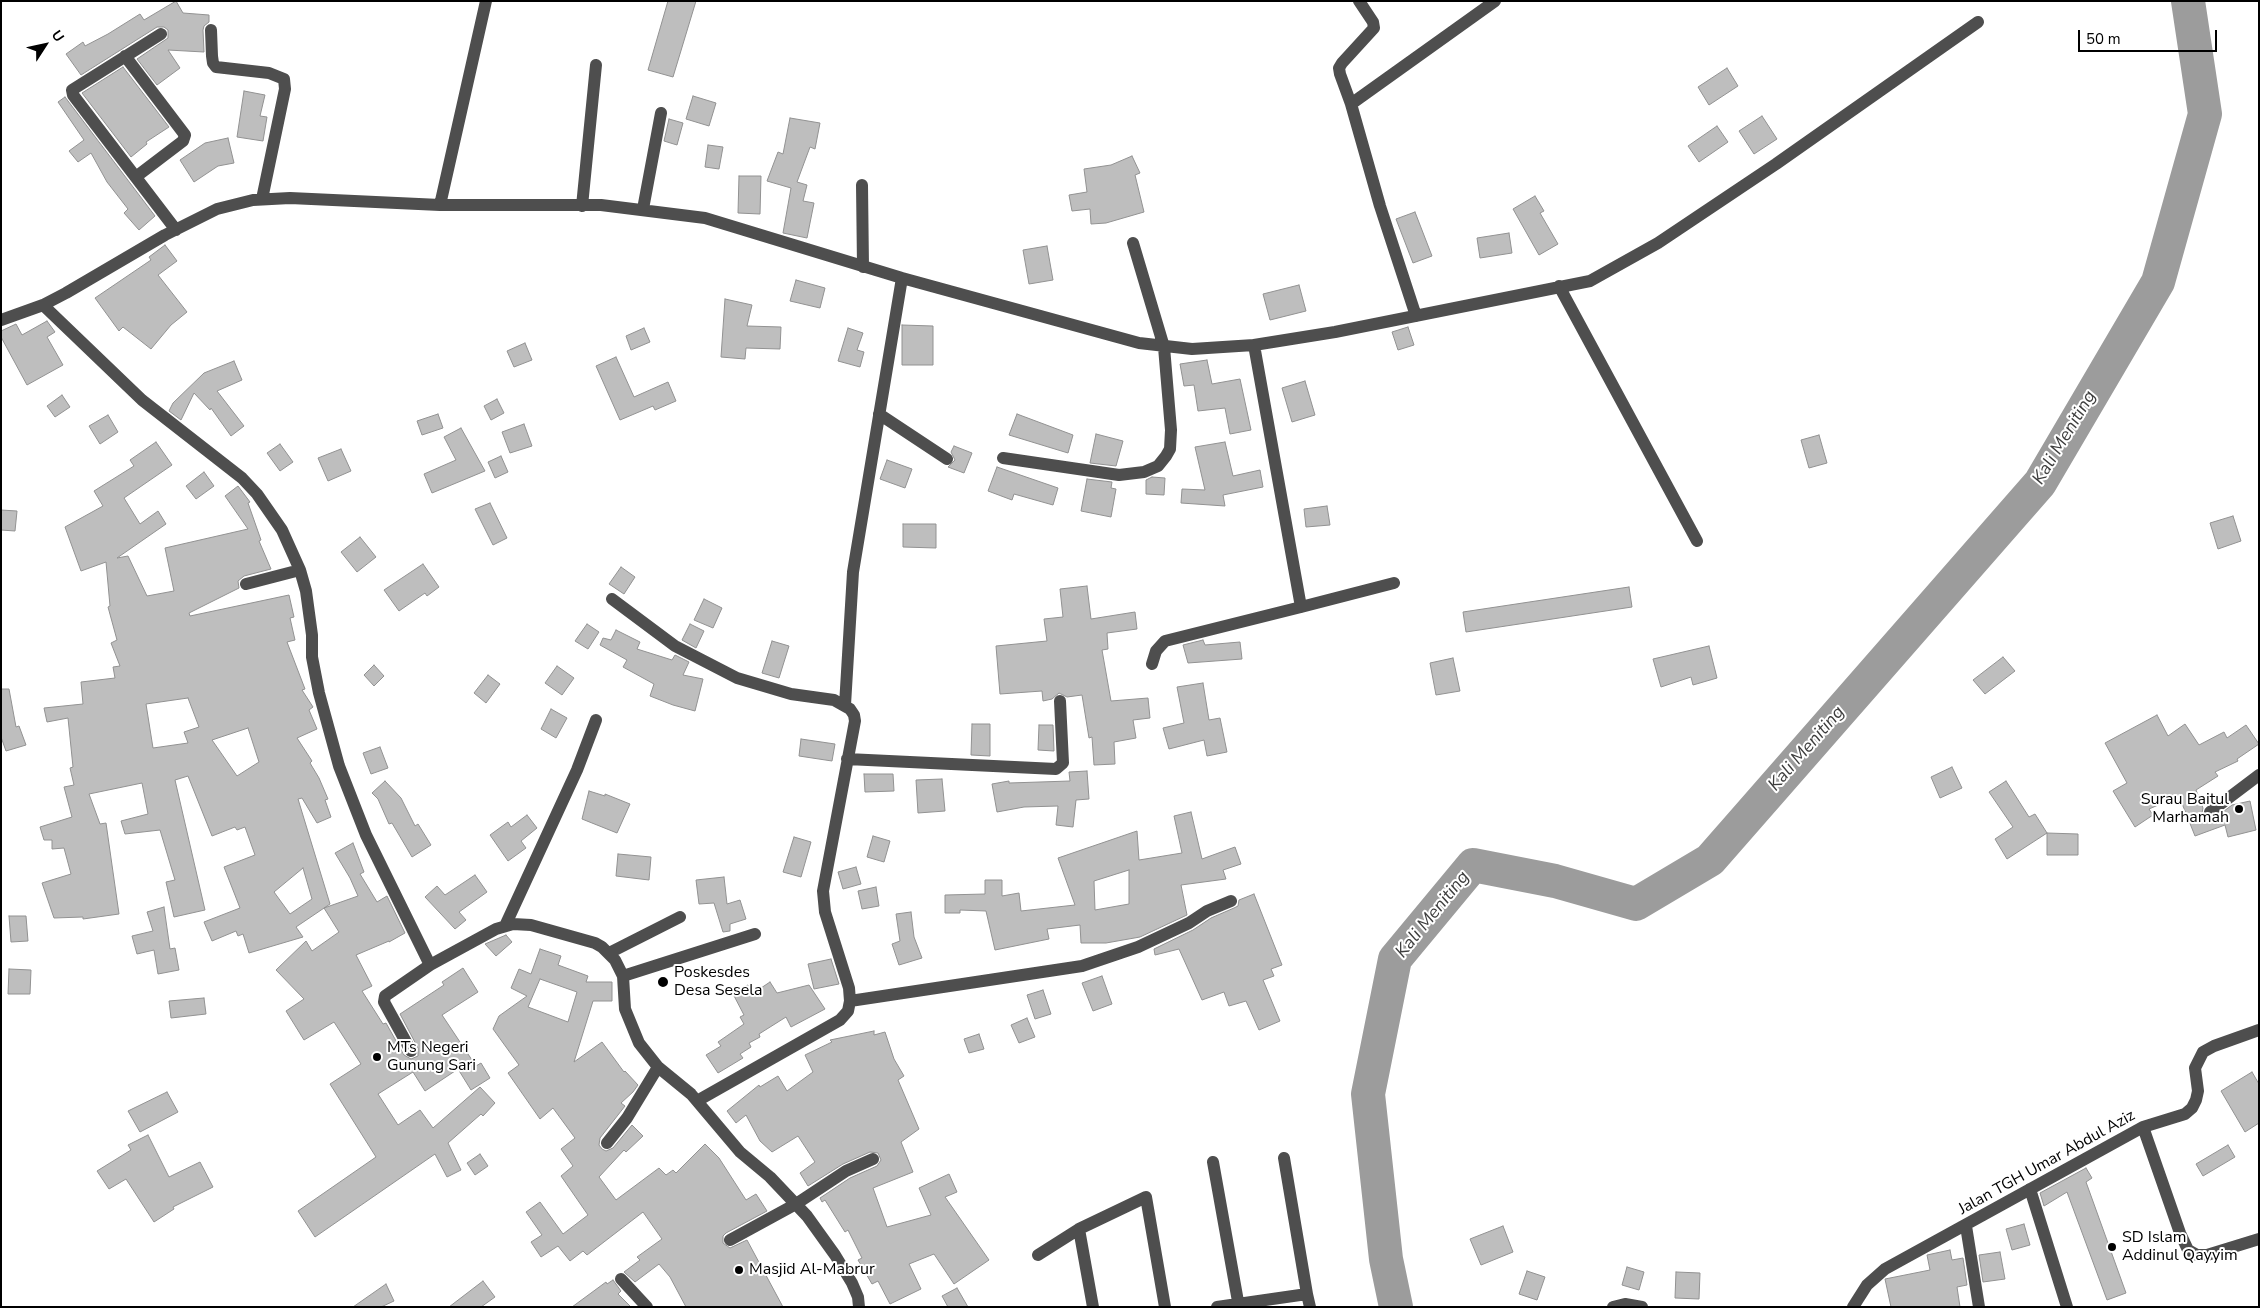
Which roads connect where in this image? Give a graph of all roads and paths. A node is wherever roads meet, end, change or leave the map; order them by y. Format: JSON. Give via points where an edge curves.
{"nodes":[{"id":1,"x":486,"y":1,"type":"edge"},
{"id":2,"x":1359,"y":1,"type":"edge"},
{"id":3,"x":1495,"y":1,"type":"edge"},
{"id":4,"x":1978,"y":22,"type":"dead end"},
{"id":5,"x":211,"y":30,"type":"dead end"},
{"id":6,"x":161,"y":34,"type":"dead end"},
{"id":7,"x":125,"y":56,"type":"junction"},
{"id":8,"x":596,"y":65,"type":"dead end"},
{"id":9,"x":1351,"y":104,"type":"junction"},
{"id":10,"x":661,"y":113,"type":"dead end"},
{"id":11,"x":137,"y":176,"type":"junction"},
{"id":12,"x":862,"y":185,"type":"dead end"},
{"id":13,"x":262,"y":199,"type":"junction"},
{"id":14,"x":440,"y":205,"type":"junction"},
{"id":15,"x":582,"y":206,"type":"junction"},
{"id":16,"x":643,"y":210,"type":"junction"},
{"id":17,"x":176,"y":230,"type":"junction"},
{"id":18,"x":1133,"y":243,"type":"dead end"},
{"id":19,"x":863,"y":267,"type":"junction"},
{"id":20,"x":902,"y":278,"type":"junction"},
{"id":21,"x":1559,"y":286,"type":"junction"},
{"id":22,"x":43,"y":304,"type":"junction"},
{"id":23,"x":1416,"y":316,"type":"junction"},
{"id":24,"x":1,"y":320,"type":"edge"},
{"id":25,"x":1254,"y":345,"type":"junction"},
{"id":26,"x":1164,"y":347,"type":"junction"},
{"id":27,"x":879,"y":414,"type":"junction"},
{"id":28,"x":1003,"y":458,"type":"dead end"},
{"id":29,"x":947,"y":459,"type":"dead end"},
{"id":30,"x":1697,"y":542,"type":"dead end"},
{"id":31,"x":300,"y":570,"type":"junction"},
{"id":32,"x":1394,"y":583,"type":"dead end"},
{"id":33,"x":246,"y":584,"type":"dead end"},
{"id":34,"x":612,"y":599,"type":"dead end"},
{"id":35,"x":1300,"y":607,"type":"junction"},
{"id":36,"x":1152,"y":664,"type":"dead end"},
{"id":37,"x":1060,"y":701,"type":"dead end"},
{"id":38,"x":845,"y":705,"type":"junction"},
{"id":39,"x":596,"y":720,"type":"dead end"},
{"id":40,"x":847,"y":759,"type":"junction"},
{"id":41,"x":2259,"y":775,"type":"edge"},
{"id":42,"x":2210,"y":812,"type":"dead end"},
{"id":43,"x":1231,"y":901,"type":"dead end"},
{"id":44,"x":680,"y":917,"type":"dead end"},
{"id":45,"x":504,"y":926,"type":"junction"},
{"id":46,"x":755,"y":934,"type":"dead end"},
{"id":47,"x":609,"y":953,"type":"junction"},
{"id":48,"x":430,"y":965,"type":"junction"},
{"id":49,"x":623,"y":976,"type":"junction"},
{"id":50,"x":850,"y":1001,"type":"junction"},
{"id":51,"x":2259,"y":1030,"type":"edge"},
{"id":52,"x":411,"y":1051,"type":"dead end"},
{"id":53,"x":658,"y":1067,"type":"junction"},
{"id":54,"x":697,"y":1101,"type":"junction"},
{"id":55,"x":2143,"y":1127,"type":"junction"},
{"id":56,"x":608,"y":1143,"type":"dead end"},
{"id":57,"x":1284,"y":1158,"type":"dead end"},
{"id":58,"x":873,"y":1159,"type":"dead end"},
{"id":59,"x":1213,"y":1162,"type":"dead end"},
{"id":60,"x":2030,"y":1189,"type":"junction"},
{"id":61,"x":796,"y":1204,"type":"junction"},
{"id":62,"x":1966,"y":1226,"type":"junction"},
{"id":63,"x":1078,"y":1229,"type":"junction"},
{"id":64,"x":2259,"y":1239,"type":"edge"},
{"id":65,"x":730,"y":1240,"type":"dead end"},
{"id":66,"x":1038,"y":1255,"type":"dead end"},
{"id":67,"x":622,"y":1279,"type":"dead end"},
{"id":68,"x":1307,"y":1294,"type":"junction"},
{"id":69,"x":1239,"y":1305,"type":"edge"},
{"id":70,"x":647,"y":1307,"type":"edge"},
{"id":71,"x":859,"y":1307,"type":"edge"},
{"id":72,"x":1093,"y":1307,"type":"edge"},
{"id":73,"x":1164,"y":1307,"type":"edge"},
{"id":74,"x":1217,"y":1307,"type":"edge"},
{"id":75,"x":1310,"y":1307,"type":"edge"},
{"id":76,"x":1613,"y":1307,"type":"edge"},
{"id":77,"x":1642,"y":1307,"type":"edge"},
{"id":78,"x":1853,"y":1307,"type":"edge"},
{"id":79,"x":1979,"y":1307,"type":"edge"},
{"id":80,"x":2067,"y":1307,"type":"edge"}],
"edges":[{"from":1,"to":14,"type":"street"},
{"from":2,"to":9,"type":"street","via":[[1374,28],[1339,68]]},
{"from":3,"to":9,"type":"street"},
{"from":4,"to":21,"type":"street","via":[[1658,243],[1590,281]]},
{"from":5,"to":13,"type":"street","via":[[213,64],[216,67],[269,73],[284,80],[285,89]]},
{"from":6,"to":7,"type":"street"},
{"from":7,"to":11,"type":"street","via":[[185,136],[183,142]]},
{"from":7,"to":11,"type":"street","via":[[72,90]]},
{"from":8,"to":15,"type":"street"},
{"from":9,"to":23,"type":"street"},
{"from":10,"to":16,"type":"street"},
{"from":11,"to":17,"type":"street"},
{"from":12,"to":19,"type":"street"},
{"from":13,"to":14,"type":"street"},
{"from":13,"to":17,"type":"street","via":[[217,209]]},
{"from":14,"to":15,"type":"street"},
{"from":15,"to":16,"type":"street"},
{"from":16,"to":19,"type":"street","via":[[705,218]]},
{"from":17,"to":22,"type":"street"},
{"from":18,"to":26,"type":"street"},
{"from":19,"to":20,"type":"street"},
{"from":20,"to":26,"type":"street"},
{"from":20,"to":27,"type":"street"},
{"from":21,"to":23,"type":"street"},
{"from":21,"to":30,"type":"street"},
{"from":22,"to":24,"type":"street"},
{"from":22,"to":31,"type":"street","via":[[142,400],[242,478],[282,530]]},
{"from":23,"to":25,"type":"street"},
{"from":25,"to":26,"type":"street","via":[[1211,349]]},
{"from":25,"to":35,"type":"street"},
{"from":26,"to":28,"type":"street","via":[[1170,448],[1158,466],[1144,472],[1119,475]]},
{"from":27,"to":29,"type":"street"},
{"from":27,"to":38,"type":"street","via":[[853,572]]},
{"from":31,"to":33,"type":"street"},
{"from":31,"to":48,"type":"street","via":[[310,613],[312,657],[336,758],[366,836]]},
{"from":32,"to":35,"type":"street"},
{"from":34,"to":38,"type":"street","via":[[675,646],[736,678]]},
{"from":35,"to":36,"type":"street","via":[[1165,641],[1156,651]]},
{"from":37,"to":40,"type":"street","via":[[1063,763],[1056,769]]},
{"from":38,"to":40,"type":"street","via":[[855,721]]},
{"from":39,"to":45,"type":"street","via":[[577,770]]},
{"from":40,"to":50,"type":"street","via":[[823,891],[825,912],[849,988]]},
{"from":41,"to":42,"type":"street"},
{"from":43,"to":50,"type":"street","via":[[1138,947],[1082,966]]},
{"from":44,"to":47,"type":"street"},
{"from":45,"to":47,"type":"street","via":[[531,925],[595,943]]},
{"from":45,"to":48,"type":"street"},
{"from":46,"to":49,"type":"street"},
{"from":47,"to":49,"type":"street"},
{"from":48,"to":52,"type":"street","via":[[385,996],[384,1002]]},
{"from":49,"to":53,"type":"street","via":[[626,1009],[632,1029]]},
{"from":50,"to":54,"type":"street","via":[[848,1011],[840,1020]]},
{"from":51,"to":55,"type":"street","name":"Jalan TGH Umar Abdul Aziz","via":[[2203,1052],[2195,1068],[2198,1090],[2192,1108],[2181,1116]]},
{"from":53,"to":54,"type":"street"},
{"from":53,"to":56,"type":"street"},
{"from":54,"to":61,"type":"street","via":[[740,1152]]},
{"from":55,"to":60,"type":"street","name":"Jalan TGH Umar Abdul Aziz"},
{"from":55,"to":64,"type":"street","via":[[2188,1250],[2197,1255],[2208,1255]]},
{"from":57,"to":68,"type":"street"},
{"from":58,"to":61,"type":"street","via":[[846,1171]]},
{"from":59,"to":69,"type":"street"},
{"from":60,"to":62,"type":"street","name":"Jalan TGH Umar Abdul Aziz"},
{"from":60,"to":80,"type":"street"},
{"from":61,"to":65,"type":"street"},
{"from":61,"to":71,"type":"street","via":[[835,1254],[856,1290]]},
{"from":62,"to":78,"type":"street","name":"Jalan TGH Umar Abdul Aziz","via":[[1875,1276],[1859,1294]]},
{"from":62,"to":79,"type":"street"},
{"from":63,"to":66,"type":"street"},
{"from":63,"to":72,"type":"street"},
{"from":63,"to":73,"type":"street","via":[[1146,1197]]},
{"from":67,"to":70,"type":"street"},
{"from":68,"to":69,"type":"street"},
{"from":68,"to":75,"type":"street"},
{"from":69,"to":74,"type":"street"},
{"from":76,"to":77,"type":"street","via":[[1625,1304]]}]}
